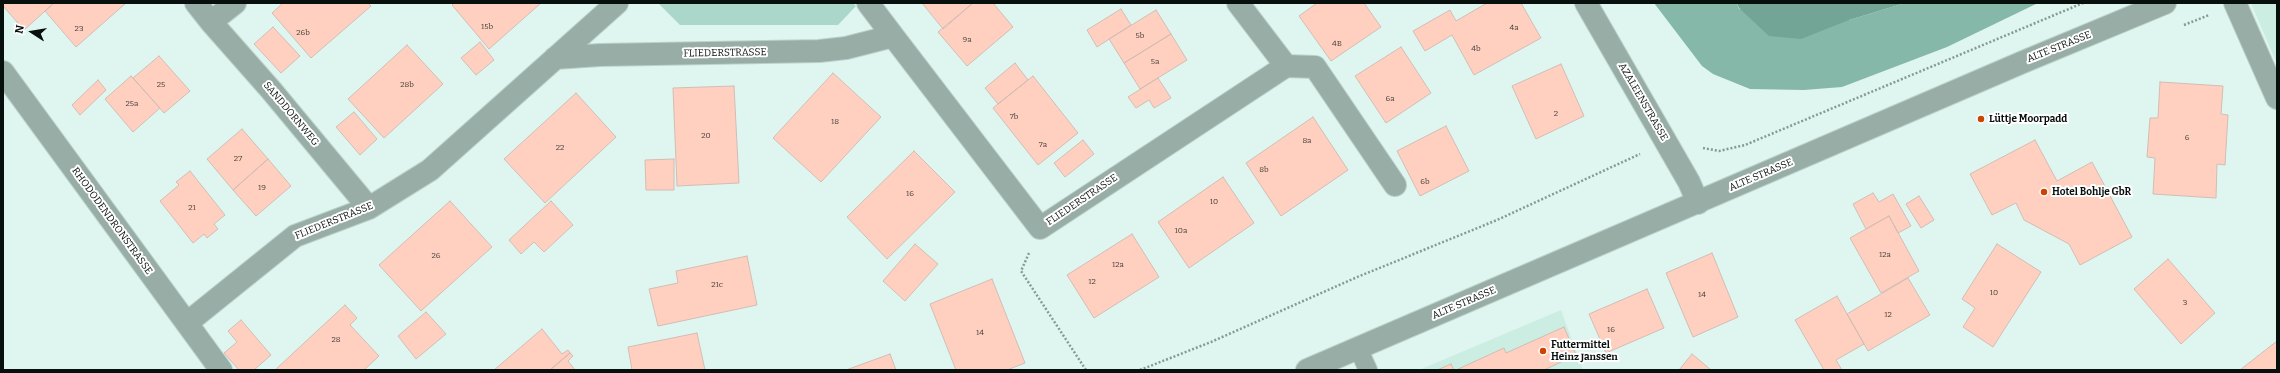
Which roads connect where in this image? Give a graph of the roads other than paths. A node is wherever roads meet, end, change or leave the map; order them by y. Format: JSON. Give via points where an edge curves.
{"nodes":[{"id":1,"x":196,"y":3,"type":"edge"},
{"id":2,"x":235,"y":3,"type":"edge"},
{"id":3,"x":618,"y":3,"type":"edge"},
{"id":4,"x":868,"y":3,"type":"edge"},
{"id":5,"x":1238,"y":3,"type":"edge"},
{"id":6,"x":1586,"y":3,"type":"edge"},
{"id":7,"x":2165,"y":3,"type":"edge"},
{"id":8,"x":2235,"y":3,"type":"edge"},
{"id":9,"x":211,"y":22,"type":"junction"},
{"id":10,"x":893,"y":36,"type":"junction"},
{"id":11,"x":555,"y":58,"type":"junction"},
{"id":12,"x":1286,"y":66,"type":"junction"},
{"id":13,"x":3,"y":72,"type":"edge"},
{"id":14,"x":2277,"y":98,"type":"edge"},
{"id":15,"x":1395,"y":185,"type":"dead end"},
{"id":16,"x":1698,"y":203,"type":"junction"},
{"id":17,"x":369,"y":208,"type":"junction"},
{"id":18,"x":187,"y":323,"type":"junction"},
{"id":19,"x":1358,"y":348,"type":"junction"},
{"id":20,"x":221,"y":370,"type":"edge"},
{"id":21,"x":1307,"y":370,"type":"edge"},
{"id":22,"x":1368,"y":370,"type":"edge"}],
"edges":[{"from":1,"to":9,"type":"street","name":"SANDDORNWEG"},
{"from":2,"to":9,"type":"street"},
{"from":3,"to":11,"type":"street","name":"FLIEDERSTRASSE"},
{"from":4,"to":10,"type":"street","name":"FLIEDERSTRASSE"},
{"from":5,"to":12,"type":"street"},
{"from":6,"to":16,"type":"street","name":"AZALEENSTRASSE","via":[[1689,182]]},
{"from":7,"to":16,"type":"street","name":"ALTE STRASSE"},
{"from":8,"to":14,"type":"street"},
{"from":9,"to":17,"type":"street","name":"SANDDORNWEG"},
{"from":10,"to":11,"type":"street","name":"FLIEDERSTRASSE","via":[[846,48],[819,51]]},
{"from":10,"to":12,"type":"street","name":"FLIEDERSTRASSE","via":[[1040,228]]},
{"from":11,"to":17,"type":"street","name":"FLIEDERSTRASSE","via":[[430,170]]},
{"from":12,"to":15,"type":"street","via":[[1315,68]]},
{"from":13,"to":18,"type":"street","name":"RHODODENDRONSTRASSE"},
{"from":16,"to":19,"type":"street","name":"ALTE STRASSE"},
{"from":17,"to":18,"type":"street","name":"FLIEDERSTRASSE","via":[[295,236]]},
{"from":18,"to":20,"type":"street","name":"RHODODENDRONSTRASSE"},
{"from":19,"to":21,"type":"street","name":"ALTE STRASSE"},
{"from":19,"to":22,"type":"lane"}]}
